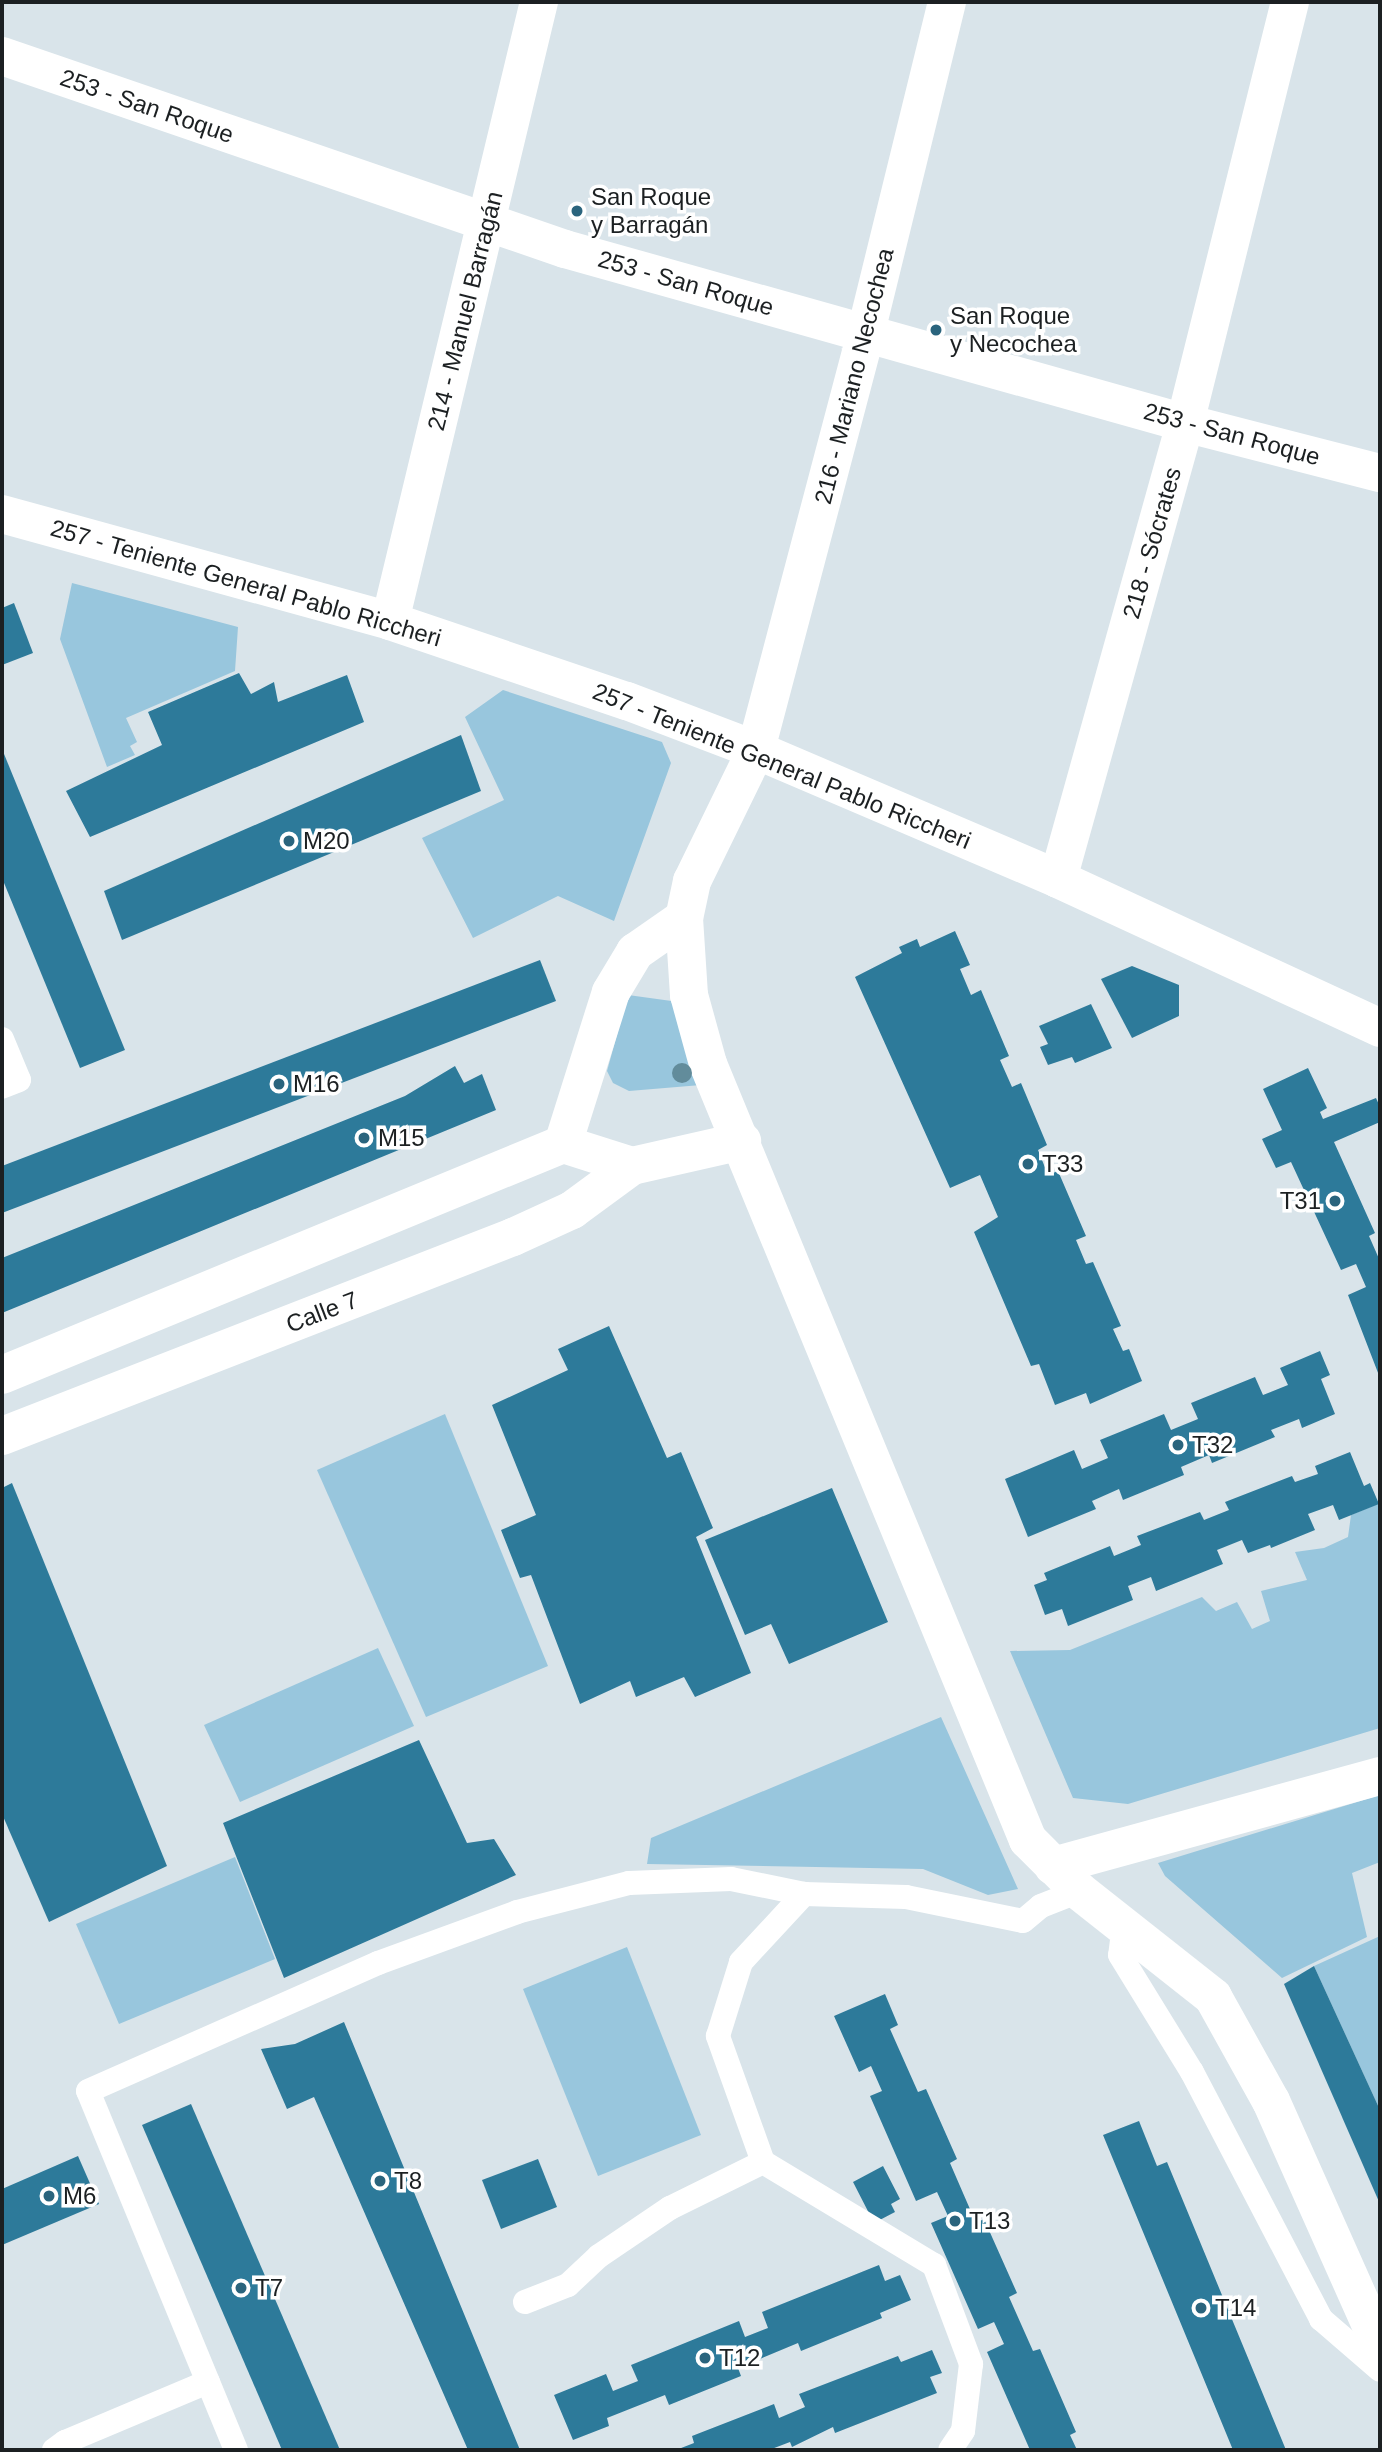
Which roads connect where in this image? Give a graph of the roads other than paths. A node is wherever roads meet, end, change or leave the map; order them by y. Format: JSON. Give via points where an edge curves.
{"nodes":[{"id":1,"x":539,"y":2,"type":"edge"},
{"id":2,"x":947,"y":2,"type":"edge"},
{"id":3,"x":1290,"y":2,"type":"edge"},
{"id":4,"x":2,"y":56,"type":"edge"},
{"id":5,"x":487,"y":221,"type":"junction"},
{"id":6,"x":866,"y":333,"type":"junction"},
{"id":7,"x":1185,"y":423,"type":"junction"},
{"id":8,"x":1380,"y":473,"type":"edge"},
{"id":9,"x":2,"y":514,"type":"edge"},
{"id":10,"x":390,"y":621,"type":"junction"},
{"id":11,"x":756,"y":750,"type":"junction"},
{"id":12,"x":1058,"y":879,"type":"junction"},
{"id":13,"x":684,"y":918,"type":"junction"},
{"id":14,"x":1380,"y":1028,"type":"edge"},
{"id":15,"x":2,"y":1039,"type":"edge"},
{"id":16,"x":2,"y":1087,"type":"edge"},
{"id":17,"x":742,"y":1141,"type":"junction"},
{"id":18,"x":563,"y":1144,"type":"junction"},
{"id":19,"x":632,"y":1166,"type":"junction"},
{"id":20,"x":2,"y":1375,"type":"edge"},
{"id":21,"x":2,"y":1436,"type":"edge"},
{"id":22,"x":1380,"y":1776,"type":"edge"},
{"id":23,"x":1066,"y":1878,"type":"junction"},
{"id":24,"x":804,"y":1894,"type":"junction"},
{"id":25,"x":1125,"y":1924,"type":"junction"},
{"id":26,"x":763,"y":2162,"type":"junction"},
{"id":27,"x":525,"y":2302,"type":"dead end"},
{"id":28,"x":1380,"y":2346,"type":"edge"},
{"id":29,"x":1380,"y":2370,"type":"edge"},
{"id":30,"x":208,"y":2382,"type":"junction"},
{"id":31,"x":54,"y":2450,"type":"edge"},
{"id":32,"x":236,"y":2450,"type":"edge"},
{"id":33,"x":950,"y":2450,"type":"edge"}],
"edges":[{"from":1,"to":5,"type":"street","name":"214 - Manuel Barragán"},
{"from":2,"to":6,"type":"street","name":"216 - Mariano Necochea"},
{"from":3,"to":7,"type":"street","name":"218 - Sócrates"},
{"from":4,"to":5,"type":"street","name":"253 - San Roque"},
{"from":5,"to":6,"type":"street","name":"253 - San Roque","via":[[565,249]]},
{"from":5,"to":10,"type":"street","name":"214 - Manuel Barragán"},
{"from":6,"to":7,"type":"street","name":"253 - San Roque"},
{"from":6,"to":11,"type":"street","name":"216 - Mariano Necochea"},
{"from":7,"to":8,"type":"street","name":"253 - San Roque"},
{"from":7,"to":12,"type":"street","name":"218 - Sócrates"},
{"from":9,"to":10,"type":"street","name":"257 - Teniente General Pablo Riccheri"},
{"from":10,"to":11,"type":"street","name":"257 - Teniente General Pablo Riccheri","via":[[536,667]]},
{"from":11,"to":12,"type":"street","name":"257 - Teniente General Pablo Riccheri"},
{"from":11,"to":13,"type":"street","name":"216 - Mariano Necochea","via":[[692,881]]},
{"from":12,"to":14,"type":"street","name":"257 - Teniente General Pablo Riccheri"},
{"from":13,"to":17,"type":"street","name":"216 - Mariano Necochea","via":[[689,995],[708,1064]]},
{"from":13,"to":18,"type":"street","via":[[635,952],[611,992]]},
{"from":15,"to":16,"type":"lane","via":[[19,1080]]},
{"from":17,"to":19,"type":"street","name":"Calle 7"},
{"from":17,"to":23,"type":"street","name":"216 - Mariano Necochea","via":[[1028,1840]]},
{"from":18,"to":19,"type":"street"},
{"from":18,"to":20,"type":"street"},
{"from":19,"to":21,"type":"street","name":"Calle 7","via":[[572,1210],[513,1237]]},
{"from":22,"to":23,"type":"street"},
{"from":23,"to":24,"type":"lane","via":[[1023,1921],[906,1897]]},
{"from":23,"to":25,"type":"street","name":"216 - Mariano Necochea"},
{"from":24,"to":26,"type":"lane","via":[[741,1962],[718,2036]]},
{"from":24,"to":30,"type":"lane","via":[[731,1879],[629,1884],[517,1912],[379,1963],[88,2091]]},
{"from":25,"to":28,"type":"street","name":"216 - Mariano Necochea","via":[[1213,1997],[1271,2101]]},
{"from":25,"to":29,"type":"lane","via":[[1120,1955],[1192,2072],[1321,2319]]},
{"from":26,"to":27,"type":"lane","via":[[670,2208],[599,2256],[568,2285]]},
{"from":26,"to":33,"type":"lane","via":[[934,2265],[971,2364],[963,2431]]},
{"from":30,"to":31,"type":"lane"},
{"from":30,"to":32,"type":"lane"}]}
